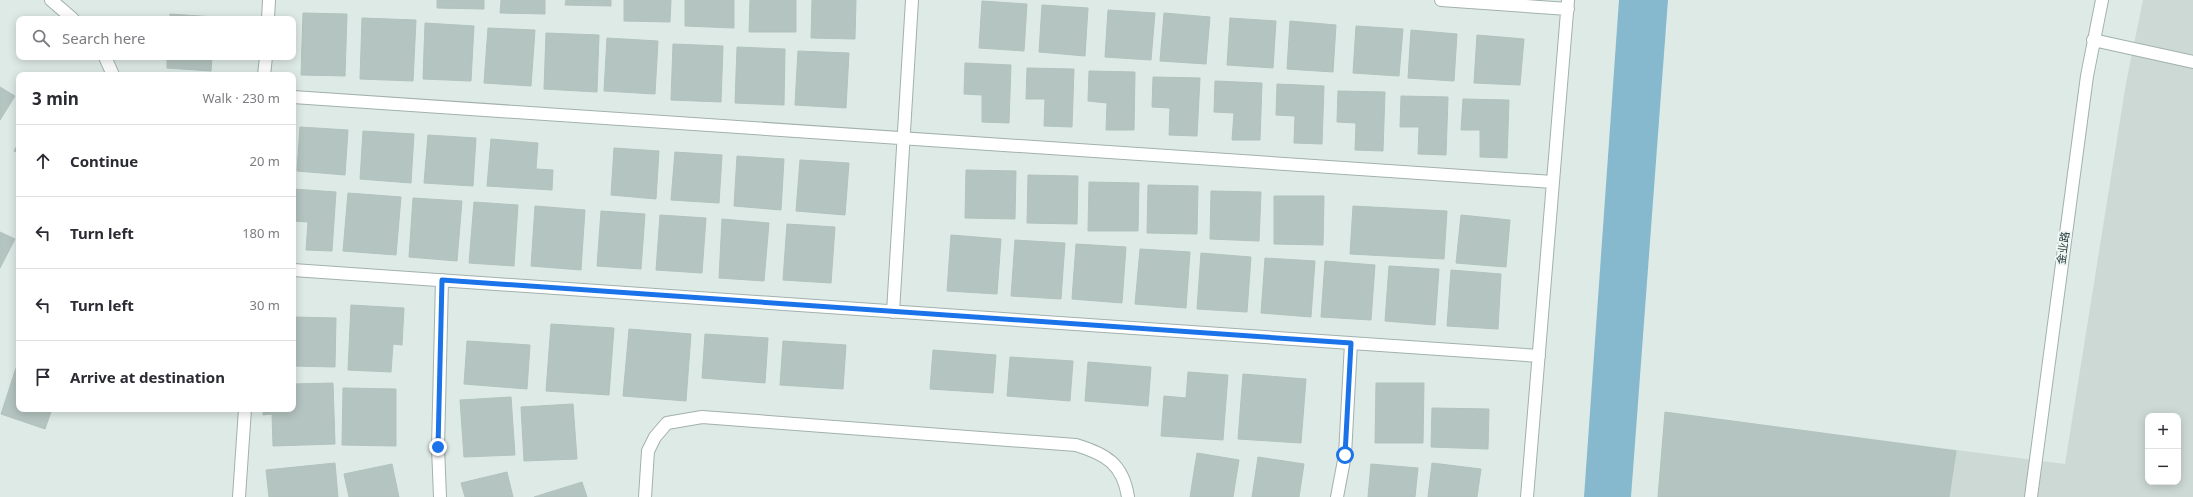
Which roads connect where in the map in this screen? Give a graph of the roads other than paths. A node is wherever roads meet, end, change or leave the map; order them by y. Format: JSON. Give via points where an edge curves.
{"nodes":[{"id":1,"x":53,"y":0,"type":"edge"},
{"id":2,"x":269,"y":0,"type":"edge"},
{"id":3,"x":912,"y":0,"type":"edge"},
{"id":4,"x":1441,"y":0,"type":"edge"},
{"id":5,"x":2102,"y":0,"type":"edge"},
{"id":6,"x":1568,"y":4,"type":"edge"},
{"id":7,"x":70,"y":16,"type":"edge"},
{"id":8,"x":268,"y":16,"type":"edge"},
{"id":9,"x":2094,"y":40,"type":"junction"},
{"id":10,"x":106,"y":60,"type":"edge"},
{"id":11,"x":266,"y":60,"type":"edge"},
{"id":12,"x":2193,"y":62,"type":"edge"},
{"id":13,"x":112,"y":72,"type":"edge"},
{"id":14,"x":264,"y":72,"type":"edge"},
{"id":15,"x":296,"y":97,"type":"edge"},
{"id":16,"x":903,"y":138,"type":"junction"},
{"id":17,"x":1553,"y":182,"type":"junction"},
{"id":18,"x":296,"y":270,"type":"edge"},
{"id":19,"x":442,"y":280,"type":"junction"},
{"id":20,"x":893,"y":312,"type":"junction"},
{"id":21,"x":1351,"y":343,"type":"junction"},
{"id":22,"x":1539,"y":356,"type":"junction"},
{"id":23,"x":245,"y":412,"type":"edge"},
{"id":24,"x":241,"y":482,"type":"junction"},
{"id":25,"x":240,"y":497,"type":"edge"},
{"id":26,"x":244,"y":497,"type":"edge"},
{"id":27,"x":440,"y":497,"type":"edge"},
{"id":28,"x":645,"y":497,"type":"edge"},
{"id":29,"x":1128,"y":497,"type":"edge"},
{"id":30,"x":1337,"y":497,"type":"edge"},
{"id":31,"x":1527,"y":497,"type":"edge"},
{"id":32,"x":2030,"y":497,"type":"edge"}],
"edges":[{"from":1,"to":7,"type":"street"},
{"from":2,"to":8,"type":"street"},
{"from":3,"to":16,"type":"street"},
{"from":4,"to":6,"type":"street"},
{"from":5,"to":9,"type":"street","name":"金业路"},
{"from":6,"to":17,"type":"street"},
{"from":9,"to":12,"type":"street"},
{"from":9,"to":32,"type":"street","name":"金业路"},
{"from":10,"to":13,"type":"street"},
{"from":11,"to":14,"type":"street"},
{"from":15,"to":16,"type":"street"},
{"from":16,"to":17,"type":"street"},
{"from":16,"to":20,"type":"street"},
{"from":17,"to":22,"type":"street"},
{"from":18,"to":19,"type":"street"},
{"from":19,"to":20,"type":"street"},
{"from":19,"to":27,"type":"street","via":[[438,423]]},
{"from":20,"to":21,"type":"street"},
{"from":21,"to":22,"type":"street"},
{"from":21,"to":30,"type":"street","via":[[1345,455]]},
{"from":22,"to":31,"type":"street"},
{"from":23,"to":24,"type":"street"},
{"from":24,"to":25,"type":"street"},
{"from":24,"to":26,"type":"street"},
{"from":28,"to":29,"type":"street","via":[[648,451],[655,437],[667,423],[702,417],[1076,445],[1098,451],[1116,466],[1123,477]]}]}
